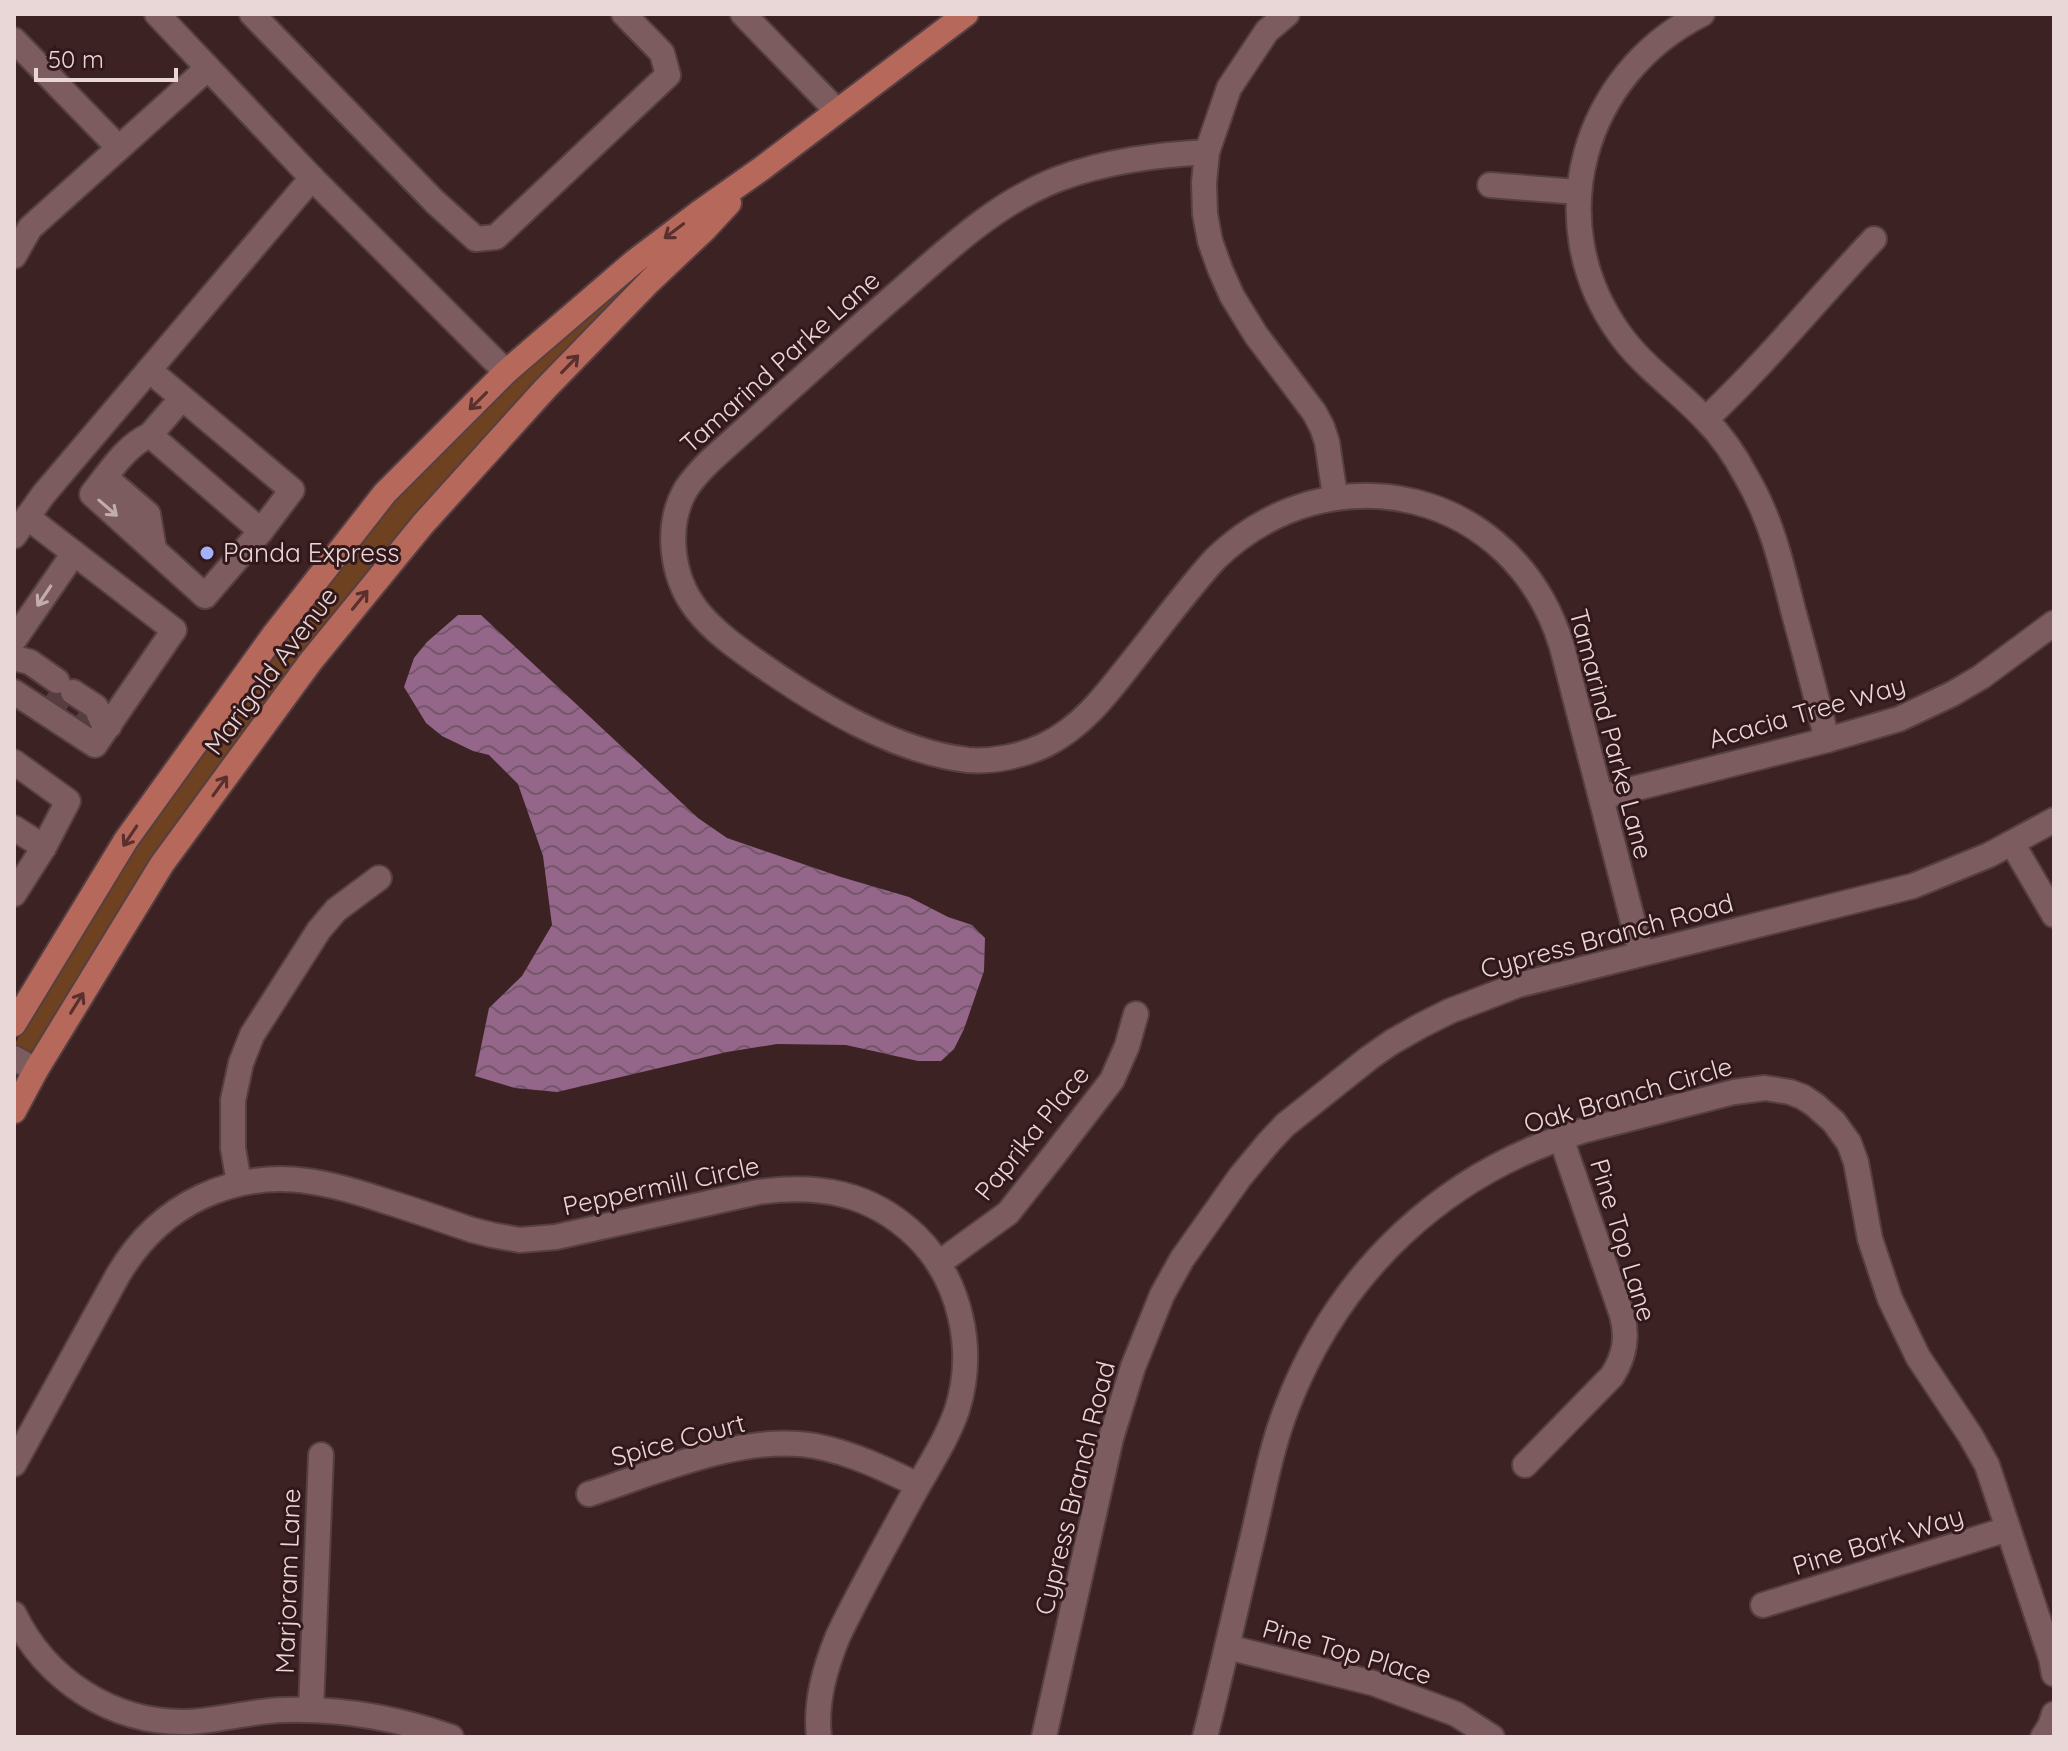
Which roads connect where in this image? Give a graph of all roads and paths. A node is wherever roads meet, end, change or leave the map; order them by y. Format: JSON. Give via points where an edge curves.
{"nodes":[{"id":1,"x":157,"y":14,"type":"edge"},
{"id":2,"x":252,"y":14,"type":"edge"},
{"id":3,"x":624,"y":14,"type":"edge"},
{"id":4,"x":743,"y":14,"type":"edge"},
{"id":5,"x":966,"y":14,"type":"edge"},
{"id":6,"x":1287,"y":14,"type":"edge"},
{"id":7,"x":1702,"y":14,"type":"edge"},
{"id":8,"x":14,"y":40,"type":"edge"},
{"id":9,"x":208,"y":68,"type":"junction"},
{"id":10,"x":837,"y":111,"type":"junction"},
{"id":11,"x":119,"y":148,"type":"junction"},
{"id":12,"x":1207,"y":152,"type":"junction"},
{"id":13,"x":761,"y":169,"type":"junction"},
{"id":14,"x":312,"y":178,"type":"junction"},
{"id":15,"x":1490,"y":185,"type":"dead end"},
{"id":16,"x":1578,"y":192,"type":"junction"},
{"id":17,"x":1874,"y":239,"type":"dead end"},
{"id":18,"x":14,"y":256,"type":"edge"},
{"id":19,"x":149,"y":370,"type":"junction"},
{"id":20,"x":506,"y":372,"type":"junction"},
{"id":21,"x":182,"y":398,"type":"junction"},
{"id":22,"x":1706,"y":419,"type":"junction"},
{"id":23,"x":150,"y":435,"type":"junction"},
{"id":24,"x":1335,"y":496,"type":"junction"},
{"id":25,"x":21,"y":526,"type":"edge"},
{"id":26,"x":261,"y":531,"type":"junction"},
{"id":27,"x":74,"y":553,"type":"junction"},
{"id":28,"x":2054,"y":623,"type":"edge"},
{"id":29,"x":15,"y":652,"type":"edge"},
{"id":30,"x":14,"y":692,"type":"edge"},
{"id":31,"x":109,"y":726,"type":"junction"},
{"id":32,"x":1827,"y":740,"type":"junction"},
{"id":33,"x":14,"y":762,"type":"edge"},
{"id":34,"x":1601,"y":797,"type":"junction"},
{"id":35,"x":2054,"y":820,"type":"edge"},
{"id":36,"x":14,"y":828,"type":"edge"},
{"id":37,"x":2012,"y":843,"type":"junction"},
{"id":38,"x":44,"y":847,"type":"junction"},
{"id":39,"x":379,"y":878,"type":"dead end"},
{"id":40,"x":14,"y":894,"type":"edge"},
{"id":41,"x":2054,"y":915,"type":"edge"},
{"id":42,"x":1641,"y":953,"type":"junction"},
{"id":43,"x":1136,"y":1014,"type":"dead end"},
{"id":44,"x":14,"y":1024,"type":"edge"},
{"id":45,"x":14,"y":1058,"type":"edge"},
{"id":46,"x":36,"y":1070,"type":"junction"},
{"id":47,"x":14,"y":1111,"type":"edge"},
{"id":48,"x":1561,"y":1138,"type":"junction"},
{"id":49,"x":239,"y":1183,"type":"junction"},
{"id":50,"x":939,"y":1263,"type":"junction"},
{"id":51,"x":321,"y":1455,"type":"dead end"},
{"id":52,"x":14,"y":1464,"type":"edge"},
{"id":53,"x":1525,"y":1465,"type":"dead end"},
{"id":54,"x":918,"y":1485,"type":"junction"},
{"id":55,"x":589,"y":1494,"type":"dead end"},
{"id":56,"x":2008,"y":1529,"type":"junction"},
{"id":57,"x":1763,"y":1605,"type":"dead end"},
{"id":58,"x":14,"y":1616,"type":"edge"},
{"id":59,"x":1227,"y":1647,"type":"junction"},
{"id":60,"x":2054,"y":1674,"type":"edge"},
{"id":61,"x":311,"y":1710,"type":"junction"},
{"id":62,"x":451,"y":1737,"type":"edge"},
{"id":63,"x":819,"y":1737,"type":"edge"},
{"id":64,"x":1044,"y":1737,"type":"edge"},
{"id":65,"x":1205,"y":1737,"type":"edge"},
{"id":66,"x":1492,"y":1737,"type":"edge"}],
"edges":[{"from":1,"to":9,"type":"street"},
{"from":2,"to":3,"type":"street","via":[[476,239],[496,237],[668,75],[662,53]]},
{"from":4,"to":10,"type":"street"},
{"from":5,"to":10,"type":"main road","name":"Marigold Avenue"},
{"from":6,"to":12,"type":"street","via":[[1267,31],[1229,88]]},
{"from":7,"to":16,"type":"street","via":[[1660,39],[1618,84],[1594,130]]},
{"from":8,"to":11,"type":"street"},
{"from":9,"to":11,"type":"street"},
{"from":9,"to":14,"type":"street"},
{"from":10,"to":13,"type":"main road","name":"Marigold Avenue"},
{"from":11,"to":18,"type":"street","via":[[30,228]]},
{"from":12,"to":24,"type":"street","via":[[1205,214],[1220,269],[1244,316],[1322,427]]},
{"from":12,"to":24,"type":"street","name":"Tamarind Parke Lane","via":[[1090,168],[1021,197],[967,233],[692,480],[674,531],[679,577],[704,620],[836,712],[910,745],[985,760],[1041,747],[1075,727],[1230,545],[1283,512]]},
{"from":13,"to":20,"type":"main road","name":"Marigold Avenue","one_way":true,"via":[[634,262]]},
{"from":46,"to":13,"type":"main road","name":"Marigold Avenue","one_way":true,"via":[[162,864],[311,661],[504,434]]},
{"from":14,"to":19,"type":"street"},
{"from":14,"to":20,"type":"street"},
{"from":15,"to":16,"type":"street"},
{"from":16,"to":22,"type":"street","via":[[1587,267],[1606,313],[1635,353]]},
{"from":17,"to":22,"type":"street"},
{"from":19,"to":21,"type":"street"},
{"from":19,"to":25,"type":"street"},
{"from":20,"to":44,"type":"main road","name":"Marigold Avenue","one_way":true,"via":[[385,493],[273,636],[126,840]]},
{"from":21,"to":23,"type":"street"},
{"from":21,"to":26,"type":"street","via":[[292,490]]},
{"from":22,"to":32,"type":"street","via":[[1743,471],[1772,534]]},
{"from":23,"to":26,"type":"street"},
{"from":23,"to":26,"type":"street","one_way":true,"via":[[122,456],[92,494],[205,596]]},
{"from":24,"to":34,"type":"street","name":"Tamarind Parke Lane","via":[[1401,498],[1434,508],[1492,540],[1524,571],[1556,626]]},
{"from":25,"to":27,"type":"street"},
{"from":27,"to":29,"type":"street","one_way":true},
{"from":27,"to":31,"type":"street","via":[[174,630]]},
{"from":28,"to":32,"type":"street","name":"Acacia Tree Way","via":[[1952,694],[1899,719]]},
{"from":29,"to":31,"type":"street","via":[[60,688],[96,707]]},
{"from":30,"to":31,"type":"street","via":[[95,745]]},
{"from":32,"to":34,"type":"street","name":"Acacia Tree Way"},
{"from":33,"to":38,"type":"street","via":[[68,801]]},
{"from":34,"to":42,"type":"street","name":"Tamarind Parke Lane"},
{"from":35,"to":37,"type":"street","name":"Cypress Branch Road"},
{"from":36,"to":38,"type":"street"},
{"from":37,"to":41,"type":"street"},
{"from":37,"to":42,"type":"street","name":"Cypress Branch Road","via":[[1913,886]]},
{"from":38,"to":40,"type":"street"},
{"from":39,"to":49,"type":"street","via":[[328,919],[252,1035],[233,1100]]},
{"from":42,"to":64,"type":"street","name":"Cypress Branch Road","via":[[1518,985],[1420,1026],[1306,1107],[1240,1177],[1171,1277],[1133,1367],[1111,1438]]},
{"from":43,"to":50,"type":"street","name":"Paprika Place","via":[[1112,1080],[1008,1213]]},
{"from":45,"to":46,"type":"street"},
{"from":46,"to":47,"type":"main road","name":"Marigold Avenue"},
{"from":48,"to":53,"type":"street","name":"Pine Top Lane","via":[[1622,1315],[1625,1343],[1612,1376]]},
{"from":48,"to":56,"type":"street","name":"Oak Branch Circle","via":[[1750,1089],[1790,1092],[1827,1114],[1853,1154],[1870,1239],[1890,1299],[1918,1357],[1980,1450]]},
{"from":48,"to":59,"type":"street","name":"Oak Branch Circle","via":[[1487,1171],[1443,1200],[1384,1250],[1338,1308],[1286,1409]]},
{"from":49,"to":50,"type":"street","name":"Peppermill Circle","via":[[283,1178],[327,1183],[472,1230],[520,1240],[556,1237],[758,1192],[813,1189],[841,1193],[889,1214]]},
{"from":49,"to":52,"type":"street","name":"Peppermill Circle","via":[[173,1213],[134,1250]]},
{"from":50,"to":54,"type":"street","name":"Peppermill Circle","via":[[959,1313],[965,1369],[948,1432]]},
{"from":51,"to":61,"type":"street","name":"Marjoram Lane"},
{"from":54,"to":55,"type":"street","name":"Spice Court","via":[[850,1455],[776,1444],[701,1457]]},
{"from":54,"to":63,"type":"street","name":"Peppermill Circle","via":[[833,1648],[822,1685]]},
{"from":56,"to":57,"type":"street","name":"Pine Bark Way"},
{"from":56,"to":60,"type":"street","name":"Oak Branch Circle"},
{"from":58,"to":61,"type":"street","via":[[59,1675],[122,1712],[187,1722]]},
{"from":59,"to":65,"type":"street","name":"Oak Branch Circle"},
{"from":59,"to":66,"type":"street","name":"Pine Top Place","via":[[1373,1683],[1456,1714]]},
{"from":61,"to":62,"type":"street","via":[[379,1717]]}]}
